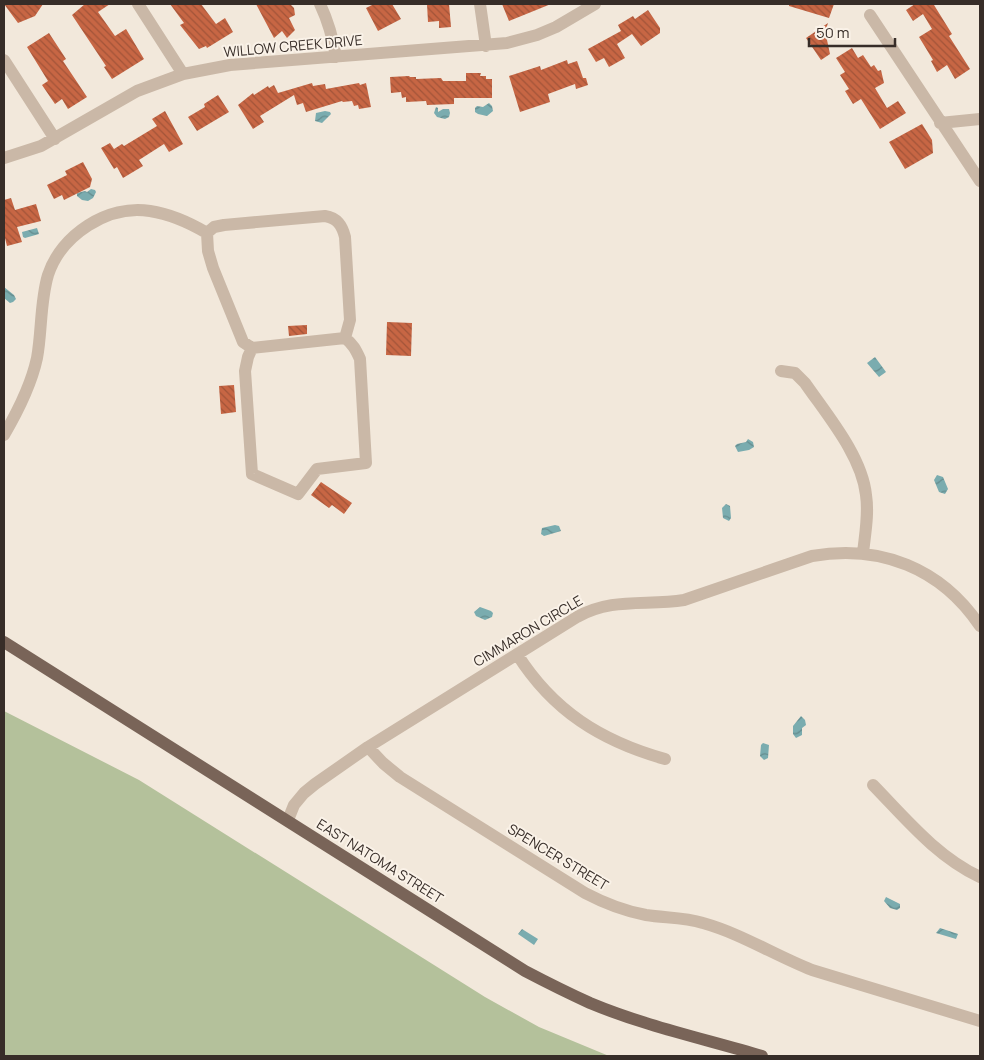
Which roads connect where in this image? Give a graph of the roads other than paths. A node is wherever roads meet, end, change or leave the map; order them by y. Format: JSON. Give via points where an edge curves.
{"nodes":[{"id":1,"x":138,"y":4,"type":"edge"},
{"id":2,"x":320,"y":4,"type":"edge"},
{"id":3,"x":480,"y":4,"type":"edge"},
{"id":4,"x":595,"y":4,"type":"edge"},
{"id":5,"x":870,"y":16,"type":"dead end"},
{"id":6,"x":486,"y":46,"type":"junction"},
{"id":7,"x":336,"y":57,"type":"junction"},
{"id":8,"x":4,"y":60,"type":"edge"},
{"id":9,"x":183,"y":74,"type":"junction"},
{"id":10,"x":980,"y":119,"type":"edge"},
{"id":11,"x":940,"y":122,"type":"junction"},
{"id":12,"x":55,"y":139,"type":"junction"},
{"id":13,"x":4,"y":158,"type":"edge"},
{"id":14,"x":980,"y":181,"type":"edge"},
{"id":15,"x":207,"y":233,"type":"junction"},
{"id":16,"x":345,"y":338,"type":"junction"},
{"id":17,"x":252,"y":348,"type":"junction"},
{"id":18,"x":781,"y":370,"type":"dead end"},
{"id":19,"x":4,"y":435,"type":"edge"},
{"id":20,"x":863,"y":553,"type":"junction"},
{"id":21,"x":980,"y":626,"type":"edge"},
{"id":22,"x":4,"y":642,"type":"edge"},
{"id":23,"x":517,"y":654,"type":"junction"},
{"id":24,"x":368,"y":748,"type":"junction"},
{"id":25,"x":665,"y":759,"type":"dead end"},
{"id":26,"x":873,"y":785,"type":"dead end"},
{"id":27,"x":288,"y":820,"type":"junction"},
{"id":28,"x":980,"y":877,"type":"edge"},
{"id":29,"x":980,"y":1021,"type":"edge"},
{"id":30,"x":762,"y":1056,"type":"edge"}],
"edges":[{"from":1,"to":9,"type":"street"},
{"from":2,"to":7,"type":"street","via":[[328,21]]},
{"from":3,"to":6,"type":"street"},
{"from":4,"to":6,"type":"street","name":"WILLOW CREEK DRIVE","via":[[537,35]]},
{"from":5,"to":11,"type":"street"},
{"from":6,"to":7,"type":"street","name":"WILLOW CREEK DRIVE"},
{"from":7,"to":9,"type":"street","name":"WILLOW CREEK DRIVE","via":[[230,65]]},
{"from":8,"to":12,"type":"street"},
{"from":9,"to":12,"type":"street","name":"WILLOW CREEK DRIVE","via":[[137,91]]},
{"from":10,"to":11,"type":"street"},
{"from":11,"to":14,"type":"street"},
{"from":12,"to":13,"type":"street","name":"WILLOW CREEK DRIVE"},
{"from":15,"to":16,"type":"street","via":[[214,227],[233,224],[325,216],[338,221],[345,237],[350,320]]},
{"from":15,"to":17,"type":"street","via":[[213,268],[243,342]]},
{"from":15,"to":19,"type":"street","via":[[164,214],[136,210],[99,219],[73,237],[48,274],[37,358],[30,384]]},
{"from":16,"to":17,"type":"street"},
{"from":16,"to":17,"type":"street","via":[[360,359],[366,463],[317,469],[298,494],[252,474],[246,371]]},
{"from":18,"to":20,"type":"street","via":[[795,373],[806,383],[858,464],[867,502]]},
{"from":20,"to":21,"type":"street","name":"CIMMARON CIRCLE","via":[[885,557],[924,572],[951,591]]},
{"from":20,"to":23,"type":"street","name":"CIMMARON CIRCLE","via":[[812,556],[684,600],[618,603],[596,608]]},
{"from":22,"to":27,"type":"main road","name":"EAST NATOMA STREET"},
{"from":23,"to":24,"type":"street","name":"CIMMARON CIRCLE"},
{"from":23,"to":25,"type":"street","via":[[544,691],[576,719],[618,744]]},
{"from":24,"to":27,"type":"street","name":"CIMMARON CIRCLE","via":[[304,793]]},
{"from":24,"to":29,"type":"street","name":"SPENCER STREET","via":[[400,777],[584,893],[607,904],[622,910],[722,928],[812,970]]},
{"from":26,"to":28,"type":"street","via":[[949,860]]},
{"from":27,"to":30,"type":"main road","name":"EAST NATOMA STREET","via":[[525,971],[557,988],[625,1016]]}]}
